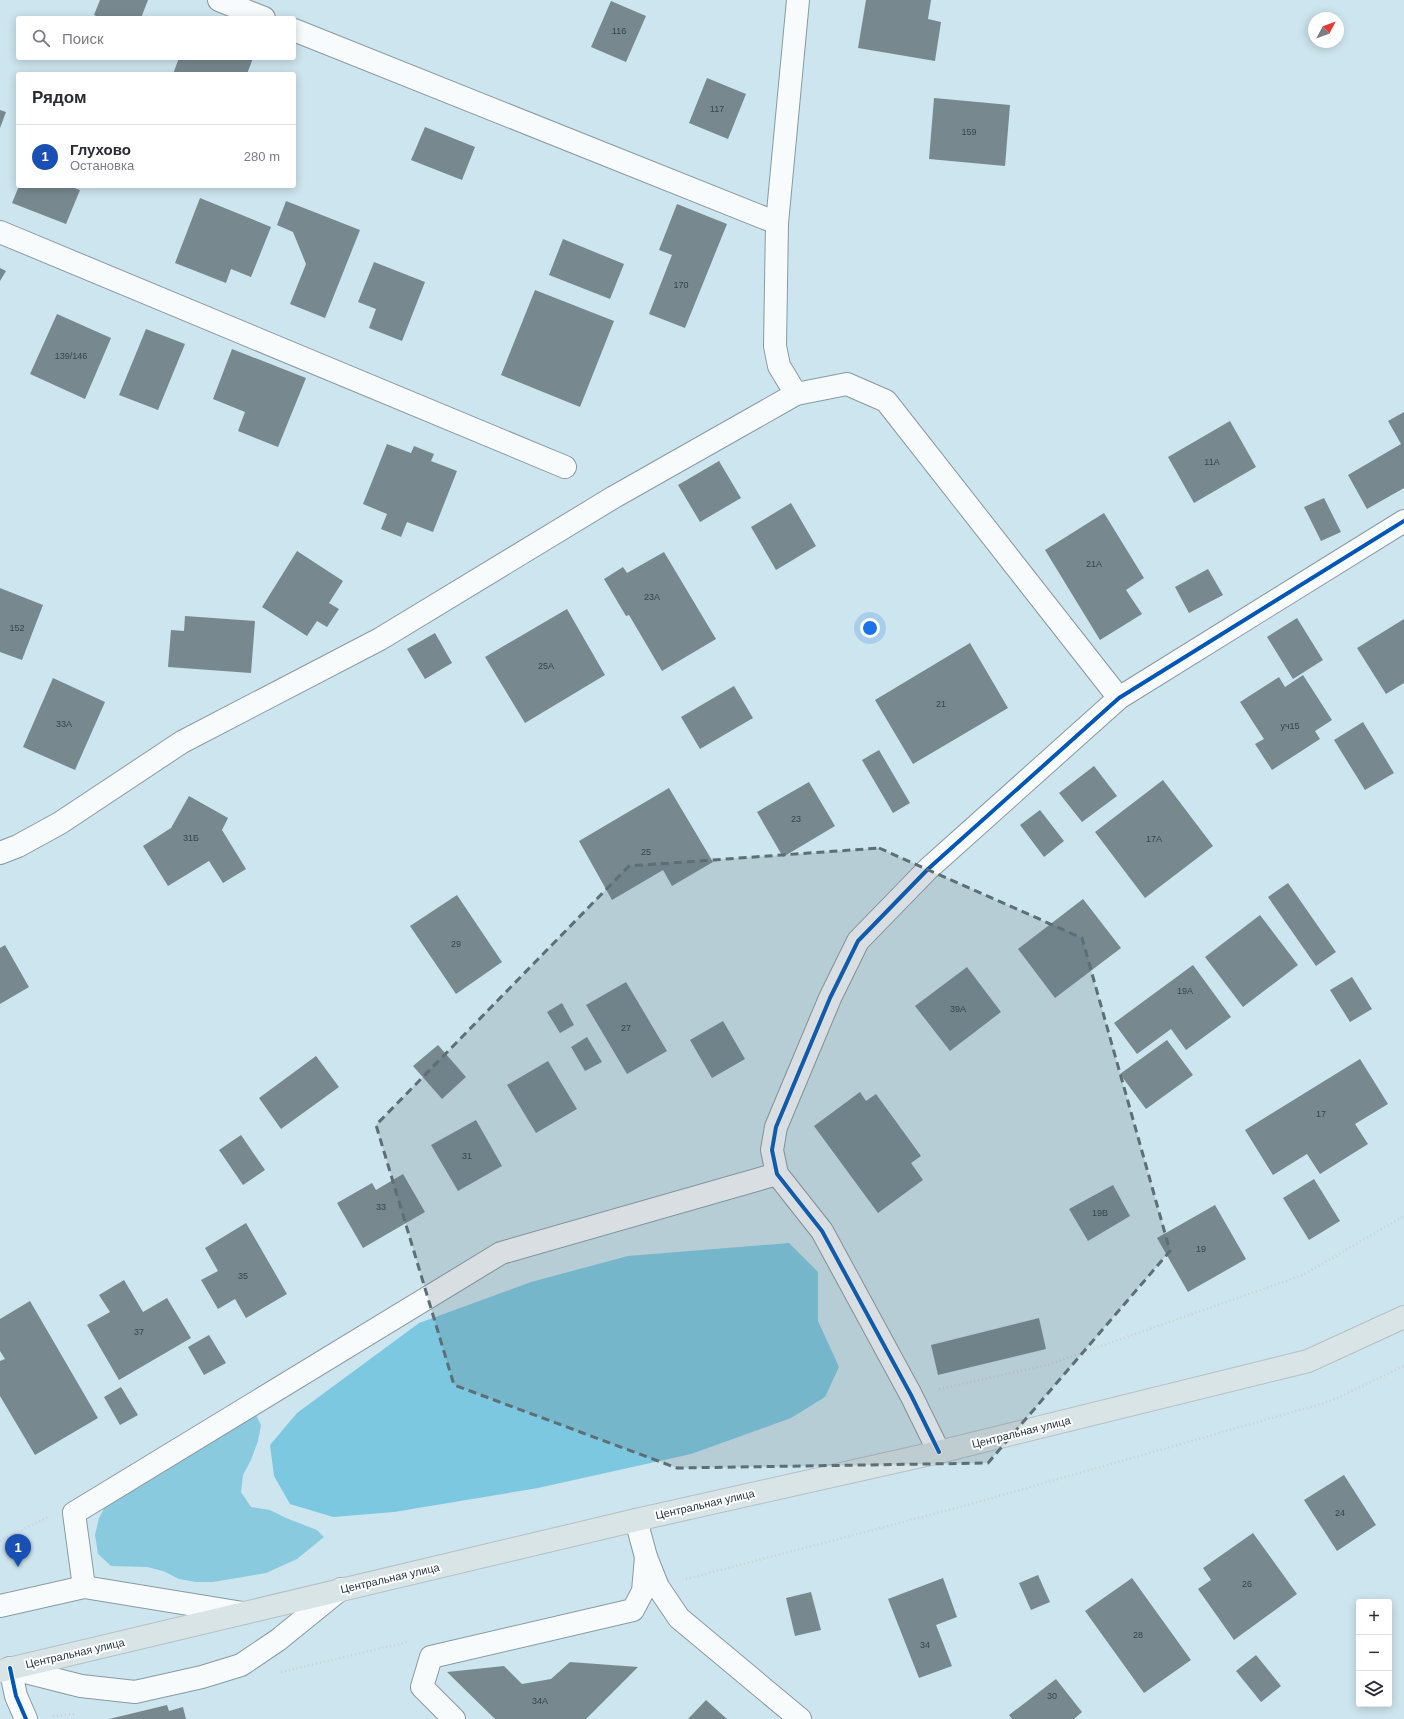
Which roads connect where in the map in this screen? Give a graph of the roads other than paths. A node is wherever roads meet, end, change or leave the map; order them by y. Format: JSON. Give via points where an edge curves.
{"nodes":[{"id":1,"x":219,"y":0,"type":"edge"},
{"id":2,"x":798,"y":0,"type":"edge"},
{"id":3,"x":259,"y":16,"type":"edge"},
{"id":4,"x":296,"y":31,"type":"edge"},
{"id":5,"x":777,"y":223,"type":"junction"},
{"id":6,"x":0,"y":232,"type":"edge"},
{"id":7,"x":796,"y":394,"type":"junction"},
{"id":8,"x":565,"y":467,"type":"dead end"},
{"id":9,"x":1404,"y":521,"type":"edge"},
{"id":10,"x":1120,"y":698,"type":"junction"},
{"id":11,"x":0,"y":853,"type":"edge"},
{"id":12,"x":777,"y":1174,"type":"junction"},
{"id":13,"x":1404,"y":1317,"type":"edge"},
{"id":14,"x":939,"y":1452,"type":"junction"},
{"id":15,"x":636,"y":1520,"type":"junction"},
{"id":16,"x":646,"y":1557,"type":"junction"},
{"id":17,"x":84,"y":1587,"type":"junction"},
{"id":18,"x":341,"y":1590,"type":"junction"},
{"id":19,"x":0,"y":1606,"type":"edge"},
{"id":20,"x":244,"y":1614,"type":"junction"},
{"id":21,"x":5,"y":1670,"type":"edge"},
{"id":22,"x":26,"y":1719,"type":"edge"},
{"id":23,"x":454,"y":1719,"type":"edge"},
{"id":24,"x":800,"y":1719,"type":"edge"}],
"edges":[{"from":1,"to":3,"type":"street"},
{"from":2,"to":5,"type":"street"},
{"from":4,"to":5,"type":"street"},
{"from":5,"to":7,"type":"street","via":[[775,346],[779,366]]},
{"from":6,"to":8,"type":"street"},
{"from":7,"to":10,"type":"street","via":[[847,384],[886,401]]},
{"from":7,"to":11,"type":"street","via":[[614,497],[380,639],[182,742],[60,823]]},
{"from":9,"to":10,"type":"street"},
{"from":10,"to":12,"type":"street","via":[[928,869],[858,941],[830,998],[776,1127],[772,1150]]},
{"from":12,"to":14,"type":"street","via":[[822,1231]]},
{"from":12,"to":17,"type":"street","via":[[501,1253],[74,1513]]},
{"from":13,"to":14,"type":"main road","name":"Центральная улица","via":[[1308,1361]]},
{"from":14,"to":15,"type":"main road","name":"Центральная улица"},
{"from":15,"to":16,"type":"street"},
{"from":15,"to":18,"type":"main road","name":"Центральная улица"},
{"from":16,"to":23,"type":"street","via":[[643,1591],[633,1610],[431,1657],[422,1687]]},
{"from":16,"to":24,"type":"street","via":[[658,1587],[679,1618]]},
{"from":17,"to":19,"type":"street"},
{"from":17,"to":20,"type":"street"},
{"from":18,"to":20,"type":"main road","name":"Центральная улица"},
{"from":18,"to":21,"type":"street","via":[[278,1640],[241,1665],[202,1677],[135,1692],[80,1686]]},
{"from":20,"to":21,"type":"main road","name":"Центральная улица"},
{"from":21,"to":22,"type":"street"}]}
